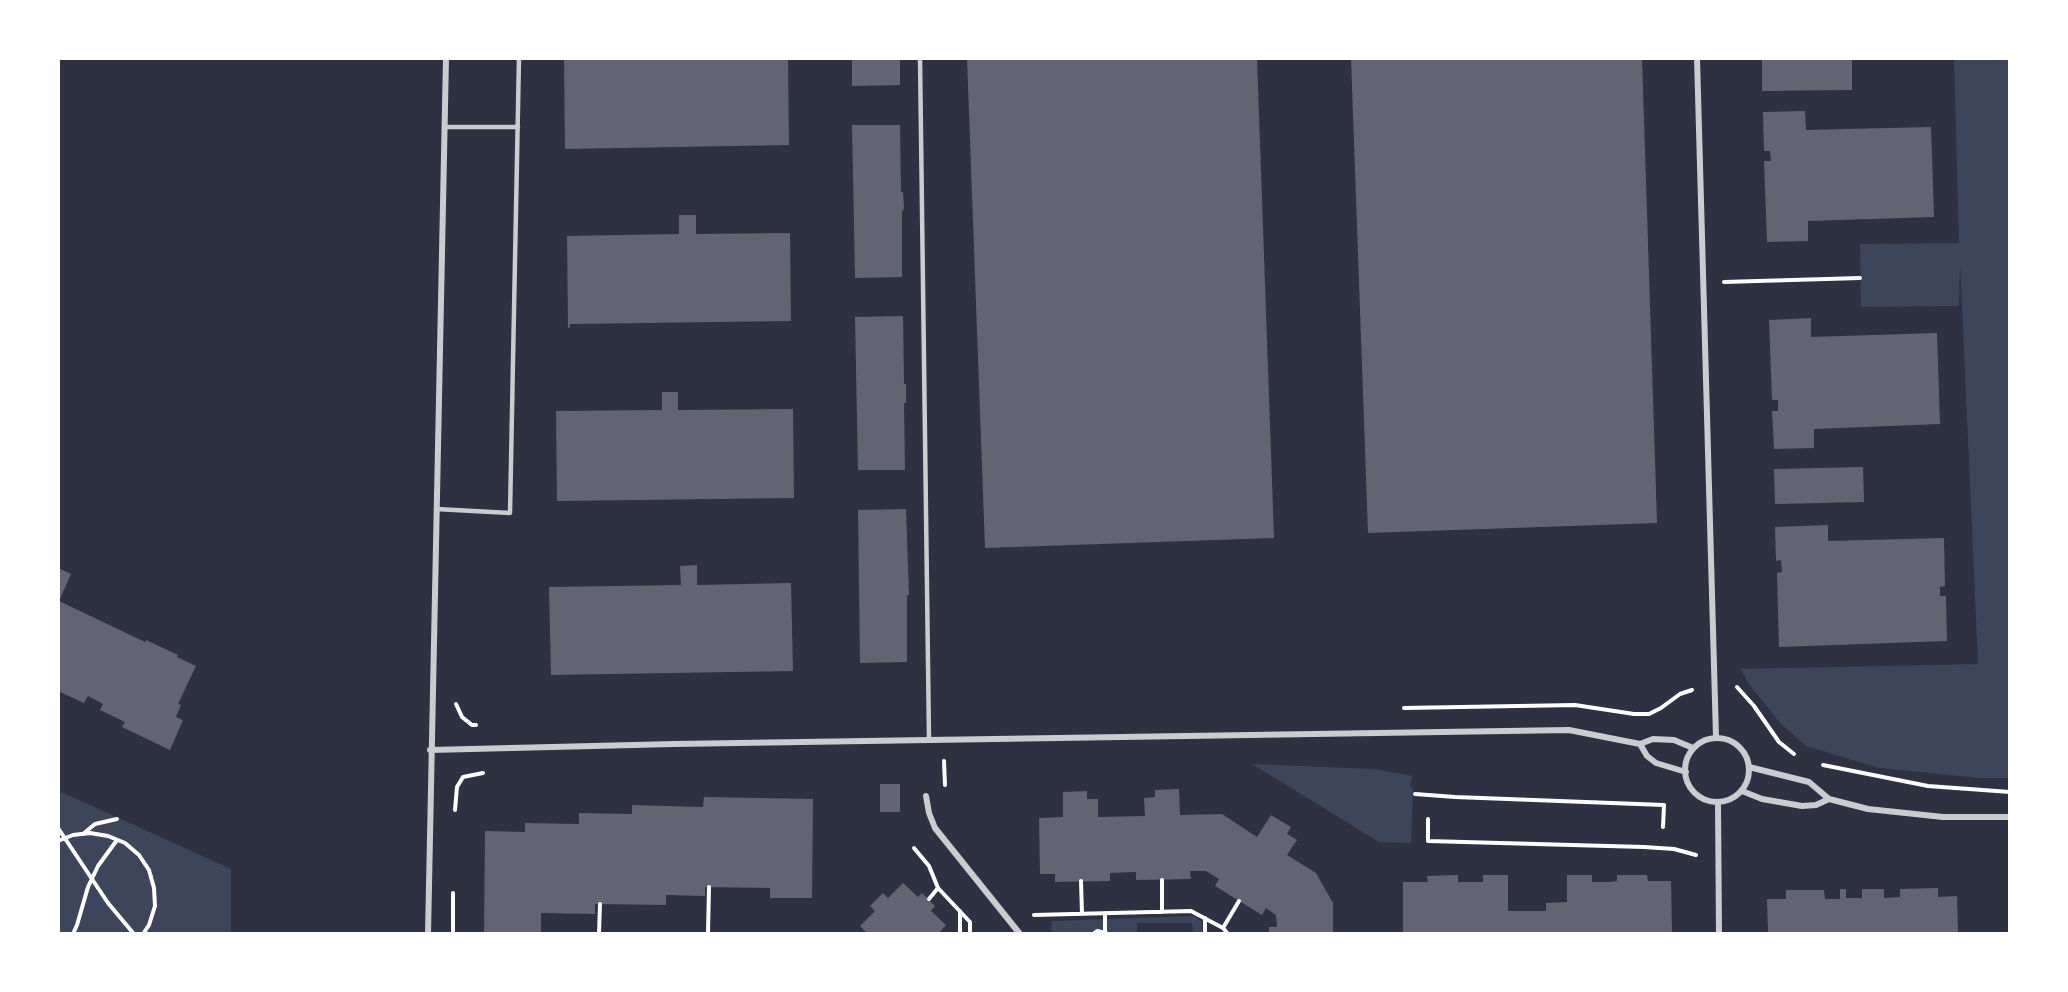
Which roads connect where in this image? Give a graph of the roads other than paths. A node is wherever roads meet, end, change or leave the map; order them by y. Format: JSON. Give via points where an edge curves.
{"nodes":[{"id":1,"x":446,"y":58,"type":"edge"},
{"id":2,"x":519,"y":58,"type":"edge"},
{"id":3,"x":920,"y":58,"type":"edge"},
{"id":4,"x":1697,"y":58,"type":"edge"},
{"id":5,"x":445,"y":127,"type":"junction"},
{"id":6,"x":518,"y":127,"type":"junction"},
{"id":7,"x":436,"y":508,"type":"junction"},
{"id":8,"x":1716,"y":737,"type":"junction"},
{"id":9,"x":929,"y":739,"type":"junction"},
{"id":10,"x":1640,"y":744,"type":"junction"},
{"id":11,"x":1693,"y":748,"type":"junction"},
{"id":12,"x":430,"y":750,"type":"junction"},
{"id":13,"x":1749,"y":767,"type":"junction"},
{"id":14,"x":1686,"y":772,"type":"junction"},
{"id":15,"x":1742,"y":791,"type":"junction"},
{"id":16,"x":926,"y":796,"type":"dead end"},
{"id":17,"x":1829,"y":799,"type":"junction"},
{"id":18,"x":1718,"y":802,"type":"junction"},
{"id":19,"x":2010,"y":817,"type":"edge"},
{"id":20,"x":428,"y":933,"type":"edge"},
{"id":21,"x":1020,"y":933,"type":"edge"},
{"id":22,"x":1719,"y":933,"type":"edge"}],
"edges":[{"from":1,"to":5,"type":"street"},
{"from":2,"to":6,"type":"lane"},
{"from":3,"to":9,"type":"lane"},
{"from":4,"to":8,"type":"street"},
{"from":5,"to":6,"type":"lane"},
{"from":5,"to":7,"type":"street"},
{"from":6,"to":7,"type":"lane","via":[[510,513]]},
{"from":7,"to":12,"type":"street"},
{"from":8,"to":11,"type":"street"},
{"from":8,"to":13,"type":"street","via":[[1734,742],[1742,749]]},
{"from":9,"to":10,"type":"street","via":[[1569,730]]},
{"from":9,"to":12,"type":"street"},
{"from":10,"to":11,"type":"street","via":[[1662,739]]},
{"from":10,"to":14,"type":"street","via":[[1656,763]]},
{"from":11,"to":14,"type":"street","via":[[1687,757]]},
{"from":12,"to":20,"type":"street"},
{"from":13,"to":15,"type":"street"},
{"from":13,"to":17,"type":"street","via":[[1809,782]]},
{"from":14,"to":18,"type":"street","via":[[1686,779],[1699,797]]},
{"from":15,"to":17,"type":"street","via":[[1802,806]]},
{"from":15,"to":18,"type":"street","via":[[1732,799]]},
{"from":16,"to":21,"type":"street","via":[[935,828]]},
{"from":17,"to":19,"type":"street","via":[[1902,813]]},
{"from":18,"to":22,"type":"street"}]}
